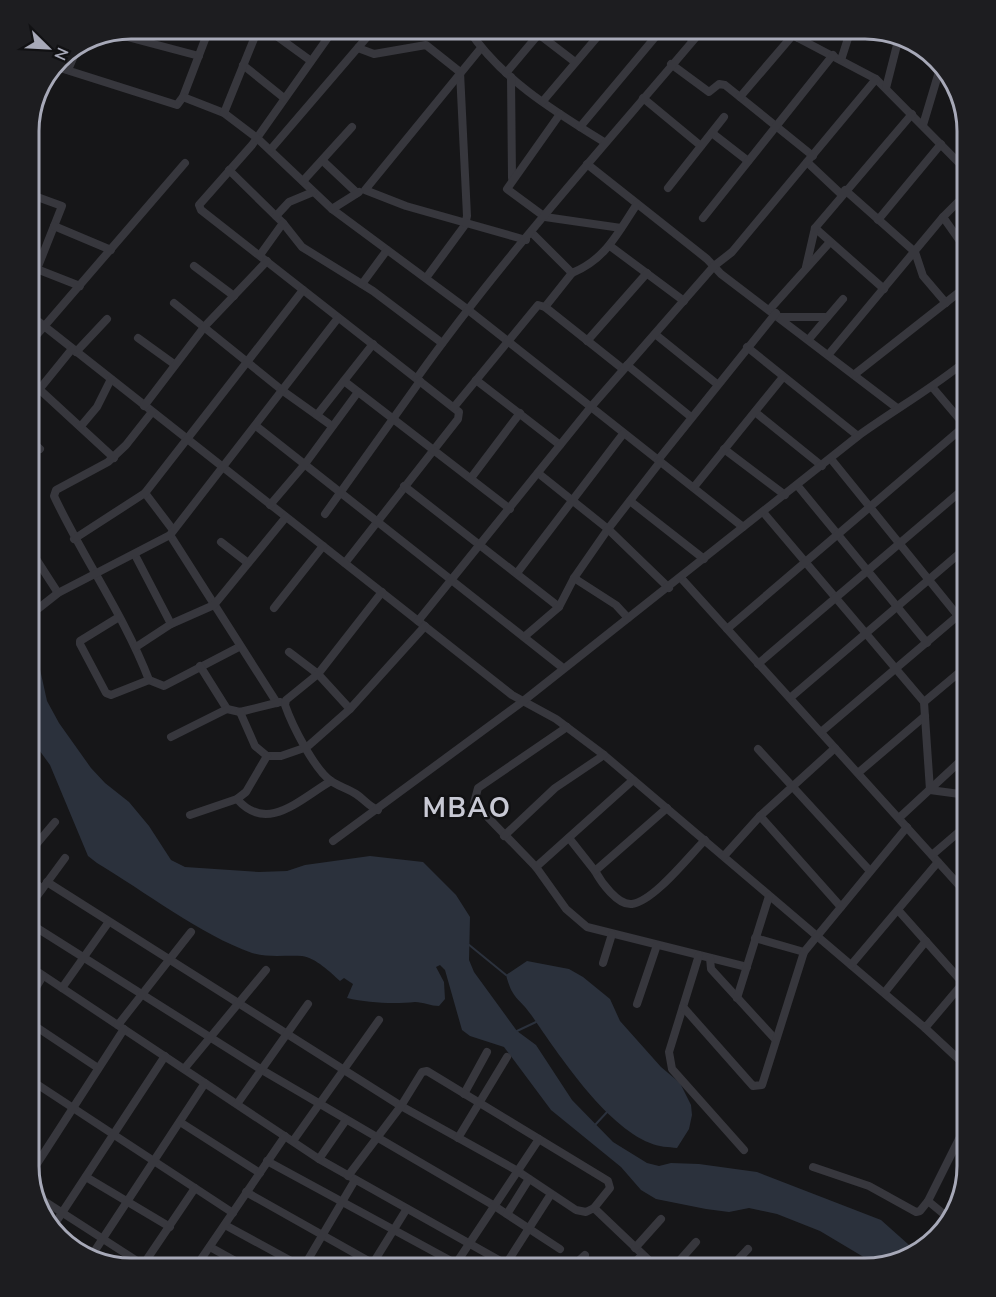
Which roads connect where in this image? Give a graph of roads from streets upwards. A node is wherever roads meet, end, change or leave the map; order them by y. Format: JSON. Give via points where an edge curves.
{"nodes":[{"id":1,"x":135,"y":39,"type":"edge"},
{"id":2,"x":205,"y":39,"type":"edge"},
{"id":3,"x":254,"y":39,"type":"edge"},
{"id":4,"x":282,"y":39,"type":"edge"},
{"id":5,"x":326,"y":39,"type":"edge"},
{"id":6,"x":365,"y":39,"type":"edge"},
{"id":7,"x":475,"y":39,"type":"edge"},
{"id":8,"x":532,"y":39,"type":"edge"},
{"id":9,"x":548,"y":39,"type":"edge"},
{"id":10,"x":595,"y":39,"type":"edge"},
{"id":11,"x":654,"y":39,"type":"edge"},
{"id":12,"x":793,"y":39,"type":"edge"},
{"id":13,"x":799,"y":39,"type":"edge"},
{"id":14,"x":848,"y":39,"type":"edge"},
{"id":15,"x":693,"y":40,"type":"edge"},
{"id":16,"x":897,"y":45,"type":"edge"},
{"id":17,"x":358,"y":48,"type":"junction"},
{"id":18,"x":481,"y":48,"type":"junction"},
{"id":19,"x":833,"y":55,"type":"junction"},
{"id":20,"x":199,"y":56,"type":"junction"},
{"id":21,"x":841,"y":60,"type":"junction"},
{"id":22,"x":311,"y":61,"type":"junction"},
{"id":23,"x":575,"y":62,"type":"junction"},
{"id":24,"x":671,"y":64,"type":"junction"},
{"id":25,"x":243,"y":65,"type":"junction"},
{"id":26,"x":460,"y":72,"type":"junction"},
{"id":27,"x":78,"y":73,"type":"edge"},
{"id":28,"x":508,"y":75,"type":"junction"},
{"id":29,"x":938,"y":75,"type":"edge"},
{"id":30,"x":876,"y":79,"type":"junction"},
{"id":31,"x":886,"y":88,"type":"junction"},
{"id":32,"x":183,"y":97,"type":"junction"},
{"id":33,"x":740,"y":97,"type":"junction"},
{"id":34,"x":284,"y":98,"type":"junction"},
{"id":35,"x":643,"y":98,"type":"junction"},
{"id":36,"x":543,"y":101,"type":"junction"},
{"id":37,"x":224,"y":113,"type":"junction"},
{"id":38,"x":560,"y":114,"type":"junction"},
{"id":39,"x":912,"y":114,"type":"junction"},
{"id":40,"x":724,"y":117,"type":"dead end"},
{"id":41,"x":923,"y":125,"type":"junction"},
{"id":42,"x":352,"y":127,"type":"dead end"},
{"id":43,"x":580,"y":127,"type":"junction"},
{"id":44,"x":776,"y":127,"type":"junction"},
{"id":45,"x":712,"y":132,"type":"junction"},
{"id":46,"x":257,"y":138,"type":"junction"},
{"id":47,"x":604,"y":142,"type":"junction"},
{"id":48,"x":941,"y":144,"type":"junction"},
{"id":49,"x":701,"y":146,"type":"junction"},
{"id":50,"x":271,"y":149,"type":"junction"},
{"id":51,"x":810,"y":159,"type":"junction"},
{"id":52,"x":957,"y":160,"type":"edge"},
{"id":53,"x":323,"y":161,"type":"junction"},
{"id":54,"x":748,"y":161,"type":"junction"},
{"id":55,"x":185,"y":163,"type":"dead end"},
{"id":56,"x":587,"y":164,"type":"junction"},
{"id":57,"x":229,"y":170,"type":"junction"},
{"id":58,"x":512,"y":178,"type":"junction"},
{"id":59,"x":303,"y":181,"type":"junction"},
{"id":60,"x":668,"y":188,"type":"dead end"},
{"id":61,"x":361,"y":191,"type":"junction"},
{"id":62,"x":313,"y":192,"type":"junction"},
{"id":63,"x":843,"y":192,"type":"junction"},
{"id":64,"x":39,"y":198,"type":"edge"},
{"id":65,"x":957,"y":203,"type":"edge"},
{"id":66,"x":637,"y":204,"type":"junction"},
{"id":67,"x":332,"y":209,"type":"junction"},
{"id":68,"x":276,"y":216,"type":"junction"},
{"id":69,"x":943,"y":216,"type":"junction"},
{"id":70,"x":545,"y":217,"type":"junction"},
{"id":71,"x":703,"y":219,"type":"dead end"},
{"id":72,"x":878,"y":220,"type":"junction"},
{"id":73,"x":283,"y":224,"type":"junction"},
{"id":74,"x":465,"y":225,"type":"junction"},
{"id":75,"x":54,"y":226,"type":"junction"},
{"id":76,"x":621,"y":228,"type":"junction"},
{"id":77,"x":814,"y":228,"type":"junction"},
{"id":78,"x":532,"y":232,"type":"junction"},
{"id":79,"x":957,"y":236,"type":"edge"},
{"id":80,"x":526,"y":240,"type":"junction"},
{"id":81,"x":830,"y":242,"type":"junction"},
{"id":82,"x":610,"y":246,"type":"junction"},
{"id":83,"x":111,"y":250,"type":"junction"},
{"id":84,"x":387,"y":250,"type":"junction"},
{"id":85,"x":915,"y":252,"type":"junction"},
{"id":86,"x":260,"y":255,"type":"junction"},
{"id":87,"x":39,"y":256,"type":"edge"},
{"id":88,"x":267,"y":261,"type":"junction"},
{"id":89,"x":194,"y":266,"type":"dead end"},
{"id":90,"x":714,"y":266,"type":"junction"},
{"id":91,"x":806,"y":267,"type":"junction"},
{"id":92,"x":39,"y":270,"type":"edge"},
{"id":93,"x":572,"y":273,"type":"junction"},
{"id":94,"x":647,"y":273,"type":"junction"},
{"id":95,"x":426,"y":279,"type":"junction"},
{"id":96,"x":362,"y":284,"type":"junction"},
{"id":97,"x":80,"y":286,"type":"junction"},
{"id":98,"x":884,"y":289,"type":"junction"},
{"id":99,"x":303,"y":290,"type":"junction"},
{"id":100,"x":957,"y":294,"type":"edge"},
{"id":101,"x":234,"y":296,"type":"junction"},
{"id":102,"x":843,"y":299,"type":"dead end"},
{"id":103,"x":684,"y":301,"type":"junction"},
{"id":104,"x":174,"y":303,"type":"dead end"},
{"id":105,"x":946,"y":303,"type":"junction"},
{"id":106,"x":544,"y":307,"type":"junction"},
{"id":107,"x":467,"y":309,"type":"junction"},
{"id":108,"x":775,"y":313,"type":"junction"},
{"id":109,"x":827,"y":317,"type":"junction"},
{"id":110,"x":338,"y":318,"type":"junction"},
{"id":111,"x":107,"y":319,"type":"dead end"},
{"id":112,"x":39,"y":323,"type":"edge"},
{"id":113,"x":44,"y":326,"type":"junction"},
{"id":114,"x":205,"y":326,"type":"junction"},
{"id":115,"x":39,"y":332,"type":"edge"},
{"id":116,"x":655,"y":334,"type":"junction"},
{"id":117,"x":138,"y":338,"type":"dead end"},
{"id":118,"x":809,"y":339,"type":"junction"},
{"id":119,"x":587,"y":340,"type":"junction"},
{"id":120,"x":507,"y":342,"type":"junction"},
{"id":121,"x":442,"y":343,"type":"junction"},
{"id":122,"x":373,"y":344,"type":"junction"},
{"id":123,"x":747,"y":347,"type":"junction"},
{"id":124,"x":74,"y":350,"type":"junction"},
{"id":125,"x":829,"y":354,"type":"junction"},
{"id":126,"x":248,"y":363,"type":"junction"},
{"id":127,"x":174,"y":364,"type":"junction"},
{"id":128,"x":625,"y":367,"type":"junction"},
{"id":129,"x":957,"y":369,"type":"edge"},
{"id":130,"x":855,"y":374,"type":"junction"},
{"id":131,"x":783,"y":377,"type":"junction"},
{"id":132,"x":418,"y":379,"type":"junction"},
{"id":133,"x":111,"y":380,"type":"junction"},
{"id":134,"x":476,"y":380,"type":"junction"},
{"id":135,"x":344,"y":381,"type":"junction"},
{"id":136,"x":717,"y":384,"type":"junction"},
{"id":137,"x":933,"y":388,"type":"junction"},
{"id":138,"x":39,"y":389,"type":"joint"},
{"id":139,"x":283,"y":391,"type":"junction"},
{"id":140,"x":358,"y":392,"type":"junction"},
{"id":141,"x":144,"y":405,"type":"junction"},
{"id":142,"x":454,"y":407,"type":"junction"},
{"id":143,"x":590,"y":408,"type":"junction"},
{"id":144,"x":897,"y":408,"type":"junction"},
{"id":145,"x":152,"y":412,"type":"junction"},
{"id":146,"x":755,"y":412,"type":"junction"},
{"id":147,"x":520,"y":413,"type":"junction"},
{"id":148,"x":957,"y":415,"type":"edge"},
{"id":149,"x":317,"y":416,"type":"junction"},
{"id":150,"x":691,"y":417,"type":"junction"},
{"id":151,"x":394,"y":418,"type":"junction"},
{"id":152,"x":81,"y":426,"type":"junction"},
{"id":153,"x":256,"y":426,"type":"junction"},
{"id":154,"x":332,"y":426,"type":"junction"},
{"id":155,"x":624,"y":434,"type":"junction"},
{"id":156,"x":957,"y":434,"type":"edge"},
{"id":157,"x":858,"y":436,"type":"junction"},
{"id":158,"x":187,"y":439,"type":"junction"},
{"id":159,"x":560,"y":446,"type":"junction"},
{"id":160,"x":432,"y":449,"type":"junction"},
{"id":161,"x":724,"y":449,"type":"junction"},
{"id":162,"x":114,"y":458,"type":"junction"},
{"id":163,"x":831,"y":459,"type":"junction"},
{"id":164,"x":659,"y":461,"type":"junction"},
{"id":165,"x":305,"y":464,"type":"junction"},
{"id":166,"x":822,"y":466,"type":"junction"},
{"id":167,"x":222,"y":467,"type":"junction"},
{"id":168,"x":538,"y":473,"type":"junction"},
{"id":169,"x":471,"y":478,"type":"junction"},
{"id":170,"x":797,"y":485,"type":"junction"},
{"id":171,"x":404,"y":486,"type":"junction"},
{"id":172,"x":694,"y":487,"type":"junction"},
{"id":173,"x":340,"y":491,"type":"junction"},
{"id":174,"x":145,"y":493,"type":"junction"},
{"id":175,"x":784,"y":495,"type":"junction"},
{"id":176,"x":957,"y":495,"type":"edge"},
{"id":177,"x":573,"y":500,"type":"junction"},
{"id":178,"x":630,"y":501,"type":"junction"},
{"id":179,"x":270,"y":505,"type":"junction"},
{"id":180,"x":869,"y":508,"type":"junction"},
{"id":181,"x":510,"y":509,"type":"junction"},
{"id":182,"x":763,"y":512,"type":"junction"},
{"id":183,"x":326,"y":514,"type":"dead end"},
{"id":184,"x":286,"y":517,"type":"junction"},
{"id":185,"x":377,"y":521,"type":"junction"},
{"id":186,"x":743,"y":527,"type":"junction"},
{"id":187,"x":608,"y":528,"type":"junction"},
{"id":188,"x":171,"y":532,"type":"junction"},
{"id":189,"x":837,"y":534,"type":"junction"},
{"id":190,"x":74,"y":539,"type":"junction"},
{"id":191,"x":221,"y":542,"type":"dead end"},
{"id":192,"x":482,"y":544,"type":"junction"},
{"id":193,"x":898,"y":545,"type":"junction"},
{"id":194,"x":323,"y":546,"type":"junction"},
{"id":195,"x":135,"y":555,"type":"junction"},
{"id":196,"x":957,"y":556,"type":"edge"},
{"id":197,"x":704,"y":559,"type":"junction"},
{"id":198,"x":805,"y":562,"type":"junction"},
{"id":199,"x":248,"y":563,"type":"junction"},
{"id":200,"x":345,"y":563,"type":"junction"},
{"id":201,"x":39,"y":564,"type":"edge"},
{"id":202,"x":868,"y":571,"type":"junction"},
{"id":203,"x":517,"y":573,"type":"junction"},
{"id":204,"x":94,"y":574,"type":"junction"},
{"id":205,"x":574,"y":578,"type":"junction"},
{"id":206,"x":681,"y":578,"type":"junction"},
{"id":207,"x":452,"y":580,"type":"junction"},
{"id":208,"x":928,"y":580,"type":"junction"},
{"id":209,"x":669,"y":588,"type":"junction"},
{"id":210,"x":382,"y":592,"type":"junction"},
{"id":211,"x":58,"y":593,"type":"junction"},
{"id":212,"x":836,"y":598,"type":"junction"},
{"id":213,"x":214,"y":605,"type":"junction"},
{"id":214,"x":559,"y":607,"type":"junction"},
{"id":215,"x":897,"y":607,"type":"junction"},
{"id":216,"x":39,"y":608,"type":"edge"},
{"id":217,"x":274,"y":608,"type":"dead end"},
{"id":218,"x":957,"y":615,"type":"edge"},
{"id":219,"x":119,"y":616,"type":"junction"},
{"id":220,"x":957,"y":617,"type":"edge"},
{"id":221,"x":628,"y":618,"type":"junction"},
{"id":222,"x":422,"y":623,"type":"junction"},
{"id":223,"x":171,"y":624,"type":"junction"},
{"id":224,"x":727,"y":629,"type":"junction"},
{"id":225,"x":866,"y":633,"type":"junction"},
{"id":226,"x":524,"y":637,"type":"junction"},
{"id":227,"x":927,"y":643,"type":"junction"},
{"id":228,"x":136,"y":647,"type":"junction"},
{"id":229,"x":239,"y":647,"type":"junction"},
{"id":230,"x":289,"y":652,"type":"dead end"},
{"id":231,"x":759,"y":664,"type":"junction"},
{"id":232,"x":200,"y":666,"type":"junction"},
{"id":233,"x":563,"y":668,"type":"junction"},
{"id":234,"x":896,"y":669,"type":"junction"},
{"id":235,"x":318,"y":674,"type":"junction"},
{"id":236,"x":957,"y":675,"type":"edge"},
{"id":237,"x":149,"y":680,"type":"junction"},
{"id":238,"x":790,"y":698,"type":"junction"},
{"id":239,"x":286,"y":700,"type":"junction"},
{"id":240,"x":522,"y":702,"type":"junction"},
{"id":241,"x":924,"y":702,"type":"junction"},
{"id":242,"x":277,"y":703,"type":"junction"},
{"id":243,"x":227,"y":709,"type":"junction"},
{"id":244,"x":350,"y":709,"type":"junction"},
{"id":245,"x":240,"y":712,"type":"junction"},
{"id":246,"x":925,"y":716,"type":"junction"},
{"id":247,"x":567,"y":727,"type":"junction"},
{"id":248,"x":821,"y":732,"type":"junction"},
{"id":249,"x":171,"y":737,"type":"dead end"},
{"id":250,"x":307,"y":747,"type":"junction"},
{"id":251,"x":835,"y":748,"type":"junction"},
{"id":252,"x":758,"y":749,"type":"dead end"},
{"id":253,"x":604,"y":755,"type":"junction"},
{"id":254,"x":267,"y":756,"type":"junction"},
{"id":255,"x":957,"y":765,"type":"edge"},
{"id":256,"x":858,"y":773,"type":"junction"},
{"id":257,"x":633,"y":780,"type":"junction"},
{"id":258,"x":331,"y":781,"type":"junction"},
{"id":259,"x":792,"y":786,"type":"junction"},
{"id":260,"x":930,"y":790,"type":"junction"},
{"id":261,"x":957,"y":794,"type":"edge"},
{"id":262,"x":237,"y":799,"type":"junction"},
{"id":263,"x":667,"y":808,"type":"junction"},
{"id":264,"x":378,"y":810,"type":"junction"},
{"id":265,"x":190,"y":815,"type":"dead end"},
{"id":266,"x":760,"y":816,"type":"junction"},
{"id":267,"x":899,"y":818,"type":"junction"},
{"id":268,"x":55,"y":822,"type":"dead end"},
{"id":269,"x":907,"y":827,"type":"junction"},
{"id":270,"x":504,"y":836,"type":"junction"},
{"id":271,"x":957,"y":836,"type":"edge"},
{"id":272,"x":569,"y":838,"type":"junction"},
{"id":273,"x":39,"y":840,"type":"edge"},
{"id":274,"x":705,"y":840,"type":"junction"},
{"id":275,"x":333,"y":841,"type":"dead end"},
{"id":276,"x":724,"y":856,"type":"junction"},
{"id":277,"x":65,"y":858,"type":"dead end"},
{"id":278,"x":935,"y":859,"type":"junction"},
{"id":279,"x":536,"y":867,"type":"junction"},
{"id":280,"x":870,"y":871,"type":"junction"},
{"id":281,"x":595,"y":872,"type":"junction"},
{"id":282,"x":957,"y":882,"type":"edge"},
{"id":283,"x":39,"y":883,"type":"edge"},
{"id":284,"x":45,"y":886,"type":"junction"},
{"id":285,"x":39,"y":893,"type":"edge"},
{"id":286,"x":769,"y":896,"type":"junction"},
{"id":287,"x":842,"y":907,"type":"junction"},
{"id":288,"x":898,"y":910,"type":"junction"},
{"id":289,"x":108,"y":922,"type":"junction"},
{"id":290,"x":39,"y":930,"type":"edge"},
{"id":291,"x":190,"y":932,"type":"dead end"},
{"id":292,"x":612,"y":934,"type":"junction"},
{"id":293,"x":816,"y":937,"type":"junction"},
{"id":294,"x":755,"y":938,"type":"junction"},
{"id":295,"x":926,"y":941,"type":"junction"},
{"id":296,"x":657,"y":945,"type":"junction"},
{"id":297,"x":804,"y":952,"type":"junction"},
{"id":298,"x":699,"y":955,"type":"junction"},
{"id":299,"x":83,"y":958,"type":"junction"},
{"id":300,"x":710,"y":958,"type":"junction"},
{"id":301,"x":169,"y":959,"type":"junction"},
{"id":302,"x":603,"y":963,"type":"dead end"},
{"id":303,"x":851,"y":965,"type":"junction"},
{"id":304,"x":747,"y":967,"type":"junction"},
{"id":305,"x":266,"y":970,"type":"dead end"},
{"id":306,"x":39,"y":973,"type":"edge"},
{"id":307,"x":43,"y":976,"type":"junction"},
{"id":308,"x":957,"y":976,"type":"edge"},
{"id":309,"x":39,"y":982,"type":"edge"},
{"id":310,"x":62,"y":988,"type":"junction"},
{"id":311,"x":885,"y":992,"type":"junction"},
{"id":312,"x":142,"y":993,"type":"junction"},
{"id":313,"x":957,"y":994,"type":"edge"},
{"id":314,"x":737,"y":998,"type":"junction"},
{"id":315,"x":239,"y":1004,"type":"junction"},
{"id":316,"x":308,"y":1004,"type":"dead end"},
{"id":317,"x":638,"y":1004,"type":"dead end"},
{"id":318,"x":683,"y":1007,"type":"junction"},
{"id":319,"x":379,"y":1020,"type":"dead end"},
{"id":320,"x":121,"y":1027,"type":"junction"},
{"id":321,"x":925,"y":1028,"type":"junction"},
{"id":322,"x":39,"y":1029,"type":"edge"},
{"id":323,"x":288,"y":1035,"type":"junction"},
{"id":324,"x":208,"y":1036,"type":"junction"},
{"id":325,"x":775,"y":1040,"type":"junction"},
{"id":326,"x":488,"y":1052,"type":"dead end"},
{"id":327,"x":165,"y":1056,"type":"junction"},
{"id":328,"x":507,"y":1057,"type":"dead end"},
{"id":329,"x":957,"y":1057,"type":"edge"},
{"id":330,"x":99,"y":1068,"type":"junction"},
{"id":331,"x":184,"y":1069,"type":"junction"},
{"id":332,"x":344,"y":1069,"type":"junction"},
{"id":333,"x":262,"y":1070,"type":"junction"},
{"id":334,"x":205,"y":1083,"type":"junction"},
{"id":335,"x":39,"y":1087,"type":"edge"},
{"id":336,"x":464,"y":1094,"type":"junction"},
{"id":337,"x":480,"y":1103,"type":"junction"},
{"id":338,"x":237,"y":1104,"type":"junction"},
{"id":339,"x":319,"y":1104,"type":"junction"},
{"id":340,"x":401,"y":1106,"type":"junction"},
{"id":341,"x":73,"y":1108,"type":"junction"},
{"id":342,"x":346,"y":1120,"type":"junction"},
{"id":343,"x":180,"y":1122,"type":"junction"},
{"id":344,"x":113,"y":1135,"type":"junction"},
{"id":345,"x":285,"y":1136,"type":"junction"},
{"id":346,"x":458,"y":1138,"type":"junction"},
{"id":347,"x":376,"y":1139,"type":"junction"},
{"id":348,"x":539,"y":1139,"type":"junction"},
{"id":349,"x":293,"y":1141,"type":"junction"},
{"id":350,"x":957,"y":1144,"type":"edge"},
{"id":351,"x":744,"y":1150,"type":"dead end"},
{"id":352,"x":319,"y":1159,"type":"junction"},
{"id":353,"x":39,"y":1161,"type":"edge"},
{"id":354,"x":154,"y":1161,"type":"junction"},
{"id":355,"x":267,"y":1161,"type":"junction"},
{"id":356,"x":813,"y":1167,"type":"dead end"},
{"id":357,"x":516,"y":1170,"type":"junction"},
{"id":358,"x":260,"y":1173,"type":"junction"},
{"id":359,"x":86,"y":1177,"type":"junction"},
{"id":360,"x":352,"y":1178,"type":"junction"},
{"id":361,"x":529,"y":1179,"type":"junction"},
{"id":362,"x":195,"y":1188,"type":"junction"},
{"id":363,"x":246,"y":1192,"type":"junction"},
{"id":364,"x":551,"y":1194,"type":"junction"},
{"id":365,"x":928,"y":1201,"type":"junction"},
{"id":366,"x":342,"y":1202,"type":"junction"},
{"id":367,"x":46,"y":1203,"type":"edge"},
{"id":368,"x":128,"y":1203,"type":"junction"},
{"id":369,"x":493,"y":1205,"type":"junction"},
{"id":370,"x":594,"y":1208,"type":"junction"},
{"id":371,"x":406,"y":1210,"type":"junction"},
{"id":372,"x":62,"y":1213,"type":"junction"},
{"id":373,"x":233,"y":1213,"type":"junction"},
{"id":374,"x":507,"y":1214,"type":"junction"},
{"id":375,"x":944,"y":1214,"type":"edge"},
{"id":376,"x":661,"y":1219,"type":"dead end"},
{"id":377,"x":57,"y":1220,"type":"edge"},
{"id":378,"x":225,"y":1225,"type":"junction"},
{"id":379,"x":170,"y":1227,"type":"junction"},
{"id":380,"x":529,"y":1229,"type":"junction"},
{"id":381,"x":392,"y":1231,"type":"junction"},
{"id":382,"x":322,"y":1235,"type":"junction"},
{"id":383,"x":102,"y":1239,"type":"junction"},
{"id":384,"x":696,"y":1242,"type":"dead end"},
{"id":385,"x":468,"y":1243,"type":"junction"},
{"id":386,"x":210,"y":1247,"type":"junction"},
{"id":387,"x":560,"y":1249,"type":"dead end"},
{"id":388,"x":748,"y":1249,"type":"dead end"},
{"id":389,"x":95,"y":1250,"type":"edge"},
{"id":390,"x":639,"y":1251,"type":"junction"},
{"id":391,"x":585,"y":1255,"type":"dead end"},
{"id":392,"x":130,"y":1258,"type":"edge"},
{"id":393,"x":150,"y":1258,"type":"edge"},
{"id":394,"x":204,"y":1258,"type":"edge"},
{"id":395,"x":230,"y":1258,"type":"edge"},
{"id":396,"x":286,"y":1258,"type":"edge"},
{"id":397,"x":309,"y":1258,"type":"edge"},
{"id":398,"x":358,"y":1258,"type":"edge"},
{"id":399,"x":376,"y":1258,"type":"edge"},
{"id":400,"x":440,"y":1258,"type":"edge"},
{"id":401,"x":459,"y":1258,"type":"edge"},
{"id":402,"x":492,"y":1258,"type":"edge"},
{"id":403,"x":510,"y":1258,"type":"edge"},
{"id":404,"x":582,"y":1258,"type":"edge"},
{"id":405,"x":635,"y":1258,"type":"edge"},
{"id":406,"x":646,"y":1258,"type":"edge"},
{"id":407,"x":682,"y":1258,"type":"edge"},
{"id":408,"x":739,"y":1258,"type":"edge"}],
"edges":[{"from":1,"to":20,"type":"street"},
{"from":2,"to":20,"type":"street"},
{"from":3,"to":25,"type":"street"},
{"from":4,"to":22,"type":"street"},
{"from":5,"to":22,"type":"street"},
{"from":6,"to":17,"type":"street"},
{"from":7,"to":18,"type":"street"},
{"from":8,"to":28,"type":"street"},
{"from":9,"to":23,"type":"street"},
{"from":10,"to":23,"type":"street"},
{"from":11,"to":43,"type":"street"},
{"from":12,"to":33,"type":"street"},
{"from":13,"to":19,"type":"street"},
{"from":14,"to":21,"type":"street"},
{"from":15,"to":24,"type":"street"},
{"from":16,"to":31,"type":"street"},
{"from":17,"to":26,"type":"street","via":[[374,54],[426,45]]},
{"from":17,"to":50,"type":"street"},
{"from":18,"to":26,"type":"street"},
{"from":18,"to":28,"type":"street"},
{"from":19,"to":21,"type":"street"},
{"from":19,"to":44,"type":"street"},
{"from":20,"to":32,"type":"street"},
{"from":21,"to":30,"type":"street"},
{"from":22,"to":34,"type":"street"},
{"from":23,"to":36,"type":"street"},
{"from":24,"to":33,"type":"street","via":[[706,91],[722,84]]},
{"from":24,"to":35,"type":"street"},
{"from":25,"to":34,"type":"street"},
{"from":25,"to":37,"type":"street"},
{"from":26,"to":61,"type":"street"},
{"from":26,"to":74,"type":"street"},
{"from":27,"to":32,"type":"street","via":[[173,106]]},
{"from":28,"to":36,"type":"street"},
{"from":28,"to":58,"type":"street"},
{"from":29,"to":41,"type":"street"},
{"from":30,"to":31,"type":"street"},
{"from":30,"to":51,"type":"street"},
{"from":31,"to":39,"type":"street"},
{"from":32,"to":37,"type":"street"},
{"from":33,"to":44,"type":"street"},
{"from":34,"to":46,"type":"street"},
{"from":35,"to":47,"type":"street"},
{"from":35,"to":49,"type":"street"},
{"from":36,"to":38,"type":"street"},
{"from":37,"to":46,"type":"street"},
{"from":38,"to":43,"type":"street"},
{"from":38,"to":58,"type":"street"},
{"from":39,"to":41,"type":"street"},
{"from":39,"to":63,"type":"street"},
{"from":40,"to":45,"type":"street"},
{"from":41,"to":48,"type":"street"},
{"from":42,"to":53,"type":"street"},
{"from":43,"to":47,"type":"street"},
{"from":44,"to":51,"type":"street"},
{"from":44,"to":54,"type":"street"},
{"from":45,"to":49,"type":"street"},
{"from":45,"to":54,"type":"street"},
{"from":46,"to":50,"type":"street"},
{"from":46,"to":57,"type":"street"},
{"from":47,"to":56,"type":"street"},
{"from":48,"to":52,"type":"street"},
{"from":48,"to":72,"type":"street"},
{"from":49,"to":60,"type":"street"},
{"from":50,"to":59,"type":"street"},
{"from":51,"to":63,"type":"street"},
{"from":51,"to":90,"type":"street","via":[[732,252]]},
{"from":53,"to":59,"type":"street"},
{"from":53,"to":61,"type":"street"},
{"from":54,"to":71,"type":"street"},
{"from":55,"to":83,"type":"street"},
{"from":56,"to":66,"type":"street"},
{"from":56,"to":70,"type":"street"},
{"from":57,"to":68,"type":"street"},
{"from":57,"to":86,"type":"street","via":[[200,207]]},
{"from":58,"to":70,"type":"street","via":[[508,191]]},
{"from":59,"to":62,"type":"street"},
{"from":61,"to":67,"type":"street"},
{"from":61,"to":74,"type":"street"},
{"from":62,"to":67,"type":"street"},
{"from":62,"to":68,"type":"street","via":[[289,202]]},
{"from":63,"to":72,"type":"street"},
{"from":63,"to":77,"type":"street"},
{"from":64,"to":75,"type":"street","via":[[62,206]]},
{"from":65,"to":69,"type":"street"},
{"from":66,"to":76,"type":"street"},
{"from":66,"to":90,"type":"street"},
{"from":67,"to":84,"type":"street"},
{"from":68,"to":73,"type":"street"},
{"from":69,"to":79,"type":"street"},
{"from":69,"to":85,"type":"street"},
{"from":70,"to":76,"type":"street"},
{"from":70,"to":78,"type":"street"},
{"from":72,"to":85,"type":"street"},
{"from":73,"to":86,"type":"street"},
{"from":73,"to":96,"type":"street","via":[[302,247]]},
{"from":74,"to":80,"type":"street"},
{"from":74,"to":95,"type":"street"},
{"from":75,"to":83,"type":"street"},
{"from":75,"to":87,"type":"street"},
{"from":76,"to":82,"type":"street"},
{"from":77,"to":81,"type":"street"},
{"from":77,"to":91,"type":"street"},
{"from":78,"to":80,"type":"street"},
{"from":78,"to":93,"type":"street"},
{"from":80,"to":107,"type":"street"},
{"from":81,"to":91,"type":"street"},
{"from":81,"to":98,"type":"street"},
{"from":82,"to":93,"type":"street","via":[[591,265]]},
{"from":82,"to":94,"type":"street"},
{"from":83,"to":97,"type":"street"},
{"from":84,"to":95,"type":"street"},
{"from":84,"to":96,"type":"street"},
{"from":85,"to":98,"type":"street"},
{"from":85,"to":105,"type":"street","via":[[923,276]]},
{"from":86,"to":88,"type":"street"},
{"from":88,"to":99,"type":"street"},
{"from":88,"to":101,"type":"street"},
{"from":89,"to":101,"type":"street"},
{"from":90,"to":103,"type":"street"},
{"from":90,"to":108,"type":"street"},
{"from":91,"to":108,"type":"street"},
{"from":92,"to":97,"type":"street"},
{"from":93,"to":106,"type":"street"},
{"from":94,"to":103,"type":"street"},
{"from":94,"to":119,"type":"street"},
{"from":95,"to":107,"type":"street"},
{"from":96,"to":121,"type":"street"},
{"from":97,"to":113,"type":"street"},
{"from":98,"to":125,"type":"street"},
{"from":99,"to":110,"type":"street"},
{"from":99,"to":126,"type":"street"},
{"from":100,"to":105,"type":"street"},
{"from":101,"to":114,"type":"street"},
{"from":102,"to":109,"type":"street"},
{"from":103,"to":116,"type":"street"},
{"from":104,"to":114,"type":"street"},
{"from":105,"to":130,"type":"street"},
{"from":106,"to":119,"type":"street"},
{"from":106,"to":120,"type":"street","via":[[538,305]]},
{"from":107,"to":120,"type":"street"},
{"from":107,"to":121,"type":"street"},
{"from":108,"to":109,"type":"street"},
{"from":108,"to":118,"type":"street"},
{"from":108,"to":123,"type":"street"},
{"from":109,"to":118,"type":"street"},
{"from":110,"to":122,"type":"street"},
{"from":110,"to":139,"type":"street"},
{"from":111,"to":124,"type":"street"},
{"from":112,"to":113,"type":"street"},
{"from":113,"to":115,"type":"street"},
{"from":113,"to":124,"type":"street"},
{"from":114,"to":126,"type":"street"},
{"from":114,"to":127,"type":"street"},
{"from":116,"to":128,"type":"street"},
{"from":116,"to":136,"type":"street"},
{"from":117,"to":127,"type":"street"},
{"from":118,"to":125,"type":"street"},
{"from":119,"to":128,"type":"street"},
{"from":120,"to":134,"type":"street"},
{"from":120,"to":143,"type":"street"},
{"from":121,"to":132,"type":"street"},
{"from":122,"to":132,"type":"street"},
{"from":122,"to":135,"type":"street"},
{"from":123,"to":131,"type":"street"},
{"from":123,"to":136,"type":"street"},
{"from":124,"to":133,"type":"street"},
{"from":124,"to":138,"type":"street"},
{"from":125,"to":130,"type":"street"},
{"from":126,"to":139,"type":"street"},
{"from":126,"to":158,"type":"street"},
{"from":127,"to":141,"type":"street"},
{"from":128,"to":143,"type":"street"},
{"from":128,"to":150,"type":"street"},
{"from":129,"to":137,"type":"street"},
{"from":130,"to":144,"type":"street"},
{"from":131,"to":146,"type":"street"},
{"from":131,"to":157,"type":"street"},
{"from":132,"to":142,"type":"street"},
{"from":132,"to":151,"type":"street"},
{"from":133,"to":141,"type":"street"},
{"from":133,"to":152,"type":"street","via":[[97,407]]},
{"from":134,"to":142,"type":"street"},
{"from":134,"to":147,"type":"street"},
{"from":135,"to":140,"type":"street"},
{"from":135,"to":149,"type":"street"},
{"from":136,"to":150,"type":"street"},
{"from":137,"to":144,"type":"street"},
{"from":137,"to":148,"type":"street"},
{"from":138,"to":152,"type":"street"},
{"from":139,"to":149,"type":"street"},
{"from":139,"to":153,"type":"street"},
{"from":140,"to":151,"type":"street"},
{"from":140,"to":154,"type":"street"},
{"from":141,"to":145,"type":"street"},
{"from":142,"to":160,"type":"street","via":[[459,412],[458,419]]},
{"from":143,"to":155,"type":"street"},
{"from":143,"to":159,"type":"street"},
{"from":144,"to":157,"type":"street"},
{"from":145,"to":158,"type":"street"},
{"from":145,"to":162,"type":"street"},
{"from":146,"to":161,"type":"street"},
{"from":146,"to":166,"type":"street"},
{"from":147,"to":159,"type":"street"},
{"from":147,"to":169,"type":"street"},
{"from":149,"to":154,"type":"street"},
{"from":150,"to":164,"type":"street"},
{"from":151,"to":160,"type":"street"},
{"from":151,"to":173,"type":"street"},
{"from":152,"to":162,"type":"street"},
{"from":153,"to":165,"type":"street"},
{"from":153,"to":167,"type":"street"},
{"from":154,"to":165,"type":"street"},
{"from":155,"to":164,"type":"street"},
{"from":155,"to":177,"type":"street"},
{"from":156,"to":180,"type":"street"},
{"from":157,"to":163,"type":"street"},
{"from":158,"to":167,"type":"street"},
{"from":158,"to":174,"type":"street"},
{"from":159,"to":168,"type":"street"},
{"from":160,"to":169,"type":"street"},
{"from":160,"to":171,"type":"street"},
{"from":161,"to":172,"type":"street"},
{"from":161,"to":175,"type":"street"},
{"from":162,"to":190,"type":"street","via":[[54,492]]},
{"from":163,"to":166,"type":"street"},
{"from":163,"to":180,"type":"street"},
{"from":164,"to":172,"type":"street"},
{"from":164,"to":178,"type":"street"},
{"from":165,"to":173,"type":"street"},
{"from":165,"to":179,"type":"street"},
{"from":166,"to":170,"type":"street"},
{"from":167,"to":179,"type":"street"},
{"from":167,"to":188,"type":"street"},
{"from":168,"to":177,"type":"street"},
{"from":168,"to":181,"type":"street"},
{"from":169,"to":181,"type":"street"},
{"from":170,"to":175,"type":"street"},
{"from":170,"to":189,"type":"street"},
{"from":171,"to":185,"type":"street"},
{"from":171,"to":192,"type":"street"},
{"from":172,"to":186,"type":"street"},
{"from":173,"to":183,"type":"street"},
{"from":173,"to":185,"type":"street"},
{"from":174,"to":188,"type":"street"},
{"from":174,"to":190,"type":"street"},
{"from":175,"to":182,"type":"street"},
{"from":176,"to":193,"type":"street"},
{"from":177,"to":187,"type":"street"},
{"from":177,"to":203,"type":"street"},
{"from":178,"to":187,"type":"street"},
{"from":178,"to":197,"type":"street"},
{"from":179,"to":184,"type":"street"},
{"from":180,"to":189,"type":"street"},
{"from":180,"to":193,"type":"street"},
{"from":181,"to":192,"type":"street"},
{"from":182,"to":186,"type":"street"},
{"from":182,"to":198,"type":"street"},
{"from":184,"to":194,"type":"street"},
{"from":184,"to":199,"type":"street"},
{"from":185,"to":200,"type":"street"},
{"from":185,"to":207,"type":"street"},
{"from":186,"to":197,"type":"street"},
{"from":187,"to":205,"type":"street"},
{"from":187,"to":209,"type":"street"},
{"from":188,"to":195,"type":"street"},
{"from":188,"to":213,"type":"street"},
{"from":189,"to":198,"type":"street"},
{"from":189,"to":202,"type":"street"},
{"from":190,"to":204,"type":"street"},
{"from":191,"to":199,"type":"street"},
{"from":192,"to":203,"type":"street"},
{"from":192,"to":207,"type":"street"},
{"from":193,"to":202,"type":"street"},
{"from":193,"to":208,"type":"street"},
{"from":194,"to":200,"type":"street"},
{"from":194,"to":217,"type":"street"},
{"from":195,"to":204,"type":"street"},
{"from":195,"to":223,"type":"street"},
{"from":196,"to":208,"type":"street"},
{"from":197,"to":206,"type":"street"},
{"from":198,"to":212,"type":"street"},
{"from":198,"to":224,"type":"street"},
{"from":199,"to":213,"type":"street"},
{"from":200,"to":210,"type":"street"},
{"from":201,"to":211,"type":"street"},
{"from":202,"to":212,"type":"street"},
{"from":202,"to":215,"type":"street"},
{"from":203,"to":214,"type":"street"},
{"from":204,"to":211,"type":"street"},
{"from":204,"to":219,"type":"street"},
{"from":205,"to":214,"type":"street"},
{"from":205,"to":221,"type":"street","via":[[616,604]]},
{"from":206,"to":209,"type":"street"},
{"from":206,"to":224,"type":"street"},
{"from":207,"to":222,"type":"street"},
{"from":207,"to":226,"type":"street"},
{"from":208,"to":215,"type":"street"},
{"from":208,"to":218,"type":"street"},
{"from":209,"to":221,"type":"street"},
{"from":210,"to":222,"type":"street"},
{"from":210,"to":235,"type":"street"},
{"from":211,"to":216,"type":"street"},
{"from":212,"to":225,"type":"street"},
{"from":212,"to":231,"type":"street"},
{"from":213,"to":223,"type":"street"},
{"from":213,"to":229,"type":"street"},
{"from":214,"to":226,"type":"street"},
{"from":215,"to":225,"type":"street"},
{"from":215,"to":227,"type":"street"},
{"from":219,"to":228,"type":"street"},
{"from":219,"to":237,"type":"street","via":[[80,644],[106,693],[111,695]]},
{"from":220,"to":227,"type":"street"},
{"from":221,"to":233,"type":"street"},
{"from":222,"to":240,"type":"street"},
{"from":222,"to":244,"type":"street"},
{"from":223,"to":228,"type":"street"},
{"from":224,"to":231,"type":"street"},
{"from":225,"to":234,"type":"street"},
{"from":225,"to":238,"type":"street"},
{"from":226,"to":233,"type":"street"},
{"from":227,"to":234,"type":"street"},
{"from":228,"to":237,"type":"street"},
{"from":229,"to":232,"type":"street"},
{"from":229,"to":242,"type":"street"},
{"from":230,"to":235,"type":"street"},
{"from":231,"to":238,"type":"street"},
{"from":232,"to":237,"type":"street","via":[[164,686]]},
{"from":232,"to":243,"type":"street"},
{"from":233,"to":240,"type":"street"},
{"from":234,"to":241,"type":"street"},
{"from":234,"to":248,"type":"street"},
{"from":235,"to":239,"type":"street"},
{"from":235,"to":244,"type":"street"},
{"from":236,"to":241,"type":"street"},
{"from":238,"to":248,"type":"street"},
{"from":239,"to":242,"type":"street"},
{"from":239,"to":250,"type":"street","via":[[286,708]]},
{"from":240,"to":247,"type":"street"},
{"from":240,"to":264,"type":"street"},
{"from":241,"to":246,"type":"street"},
{"from":242,"to":245,"type":"street"},
{"from":243,"to":245,"type":"street"},
{"from":243,"to":249,"type":"street"},
{"from":244,"to":250,"type":"street"},
{"from":245,"to":254,"type":"street","via":[[255,746]]},
{"from":246,"to":256,"type":"street"},
{"from":246,"to":260,"type":"street"},
{"from":247,"to":253,"type":"street"},
{"from":247,"to":270,"type":"street","via":[[478,788],[474,803]]},
{"from":248,"to":251,"type":"street"},
{"from":250,"to":254,"type":"street","via":[[281,756]]},
{"from":250,"to":258,"type":"street"},
{"from":251,"to":256,"type":"street"},
{"from":251,"to":259,"type":"street"},
{"from":252,"to":259,"type":"street"},
{"from":253,"to":257,"type":"street"},
{"from":253,"to":270,"type":"street","via":[[555,788]]},
{"from":254,"to":262,"type":"street","via":[[246,792]]},
{"from":255,"to":260,"type":"street"},
{"from":256,"to":267,"type":"street"},
{"from":257,"to":263,"type":"street"},
{"from":257,"to":272,"type":"street"},
{"from":258,"to":262,"type":"street","via":[[273,815],[247,811]]},
{"from":258,"to":264,"type":"street"},
{"from":259,"to":266,"type":"street"},
{"from":259,"to":280,"type":"street"},
{"from":260,"to":261,"type":"street"},
{"from":260,"to":267,"type":"street"},
{"from":262,"to":265,"type":"street"},
{"from":263,"to":274,"type":"street"},
{"from":263,"to":281,"type":"street"},
{"from":264,"to":275,"type":"street"},
{"from":266,"to":276,"type":"street"},
{"from":266,"to":287,"type":"street"},
{"from":267,"to":269,"type":"street"},
{"from":268,"to":273,"type":"street"},
{"from":269,"to":278,"type":"street"},
{"from":269,"to":280,"type":"street"},
{"from":270,"to":279,"type":"street"},
{"from":271,"to":278,"type":"street"},
{"from":272,"to":279,"type":"street"},
{"from":272,"to":281,"type":"street"},
{"from":274,"to":276,"type":"street"},
{"from":274,"to":281,"type":"street","via":[[651,894],[632,904],[621,902]]},
{"from":276,"to":286,"type":"street"},
{"from":277,"to":284,"type":"street"},
{"from":278,"to":282,"type":"street"},
{"from":278,"to":288,"type":"street"},
{"from":279,"to":292,"type":"street","via":[[566,909],[583,923]]},
{"from":280,"to":287,"type":"street"},
{"from":283,"to":284,"type":"street"},
{"from":284,"to":285,"type":"street"},
{"from":284,"to":289,"type":"street"},
{"from":286,"to":293,"type":"street"},
{"from":286,"to":294,"type":"street"},
{"from":287,"to":293,"type":"street"},
{"from":288,"to":295,"type":"street"},
{"from":288,"to":303,"type":"street"},
{"from":289,"to":299,"type":"street"},
{"from":289,"to":301,"type":"street"},
{"from":290,"to":299,"type":"street"},
{"from":291,"to":301,"type":"street"},
{"from":292,"to":296,"type":"street"},
{"from":292,"to":302,"type":"street"},
{"from":293,"to":297,"type":"street"},
{"from":293,"to":303,"type":"street"},
{"from":294,"to":297,"type":"street"},
{"from":294,"to":304,"type":"street"},
{"from":295,"to":308,"type":"street"},
{"from":295,"to":311,"type":"street"},
{"from":296,"to":298,"type":"street"},
{"from":296,"to":317,"type":"street"},
{"from":297,"to":325,"type":"street"},
{"from":298,"to":300,"type":"street"},
{"from":298,"to":318,"type":"street"},
{"from":299,"to":310,"type":"street"},
{"from":299,"to":312,"type":"street"},
{"from":300,"to":304,"type":"street"},
{"from":300,"to":314,"type":"street","via":[[709,966]]},
{"from":301,"to":312,"type":"street"},
{"from":301,"to":315,"type":"street"},
{"from":303,"to":311,"type":"street"},
{"from":304,"to":314,"type":"street"},
{"from":305,"to":315,"type":"street"},
{"from":306,"to":307,"type":"street"},
{"from":307,"to":309,"type":"street"},
{"from":307,"to":310,"type":"street"},
{"from":310,"to":320,"type":"street"},
{"from":311,"to":321,"type":"street"},
{"from":312,"to":320,"type":"street"},
{"from":312,"to":324,"type":"street"},
{"from":313,"to":321,"type":"street"},
{"from":314,"to":325,"type":"street"},
{"from":315,"to":323,"type":"street"},
{"from":315,"to":324,"type":"street"},
{"from":316,"to":323,"type":"street"},
{"from":318,"to":325,"type":"street","via":[[753,1086],[762,1085]]},
{"from":318,"to":351,"type":"street","via":[[669,1052],[672,1069]]},
{"from":319,"to":332,"type":"street"},
{"from":320,"to":327,"type":"street"},
{"from":320,"to":330,"type":"street"},
{"from":321,"to":329,"type":"street"},
{"from":322,"to":330,"type":"street"},
{"from":323,"to":332,"type":"street"},
{"from":323,"to":333,"type":"street"},
{"from":324,"to":331,"type":"street"},
{"from":324,"to":333,"type":"street"},
{"from":326,"to":336,"type":"street"},
{"from":327,"to":331,"type":"street"},
{"from":327,"to":344,"type":"street"},
{"from":328,"to":337,"type":"street"},
{"from":330,"to":341,"type":"street"},
{"from":331,"to":334,"type":"street"},
{"from":332,"to":339,"type":"street"},
{"from":332,"to":340,"type":"street"},
{"from":333,"to":338,"type":"street"},
{"from":333,"to":339,"type":"street"},
{"from":334,"to":338,"type":"street"},
{"from":334,"to":343,"type":"street"},
{"from":335,"to":341,"type":"street"},
{"from":336,"to":337,"type":"street"},
{"from":336,"to":340,"type":"street","via":[[424,1071]]},
{"from":337,"to":346,"type":"street"},
{"from":337,"to":348,"type":"street"},
{"from":338,"to":345,"type":"street"},
{"from":339,"to":342,"type":"street"},
{"from":339,"to":349,"type":"street"},
{"from":340,"to":346,"type":"street"},
{"from":340,"to":347,"type":"street"},
{"from":341,"to":344,"type":"street"},
{"from":341,"to":353,"type":"street"},
{"from":342,"to":347,"type":"street"},
{"from":342,"to":352,"type":"street"},
{"from":343,"to":354,"type":"street"},
{"from":343,"to":358,"type":"street"},
{"from":344,"to":354,"type":"street"},
{"from":344,"to":359,"type":"street"},
{"from":345,"to":349,"type":"street"},
{"from":345,"to":355,"type":"street"},
{"from":346,"to":357,"type":"street"},
{"from":347,"to":360,"type":"street"},
{"from":347,"to":369,"type":"street"},
{"from":348,"to":357,"type":"street"},
{"from":348,"to":370,"type":"street","via":[[608,1181],[610,1188]]},
{"from":349,"to":352,"type":"street"},
{"from":350,"to":365,"type":"street"},
{"from":352,"to":360,"type":"street"},
{"from":354,"to":362,"type":"street"},
{"from":354,"to":368,"type":"street"},
{"from":355,"to":358,"type":"street"},
{"from":355,"to":366,"type":"street"},
{"from":356,"to":365,"type":"street","via":[[869,1186],[916,1212]]},
{"from":357,"to":361,"type":"street"},
{"from":357,"to":369,"type":"street"},
{"from":358,"to":363,"type":"street"},
{"from":359,"to":368,"type":"street"},
{"from":359,"to":372,"type":"street"},
{"from":360,"to":366,"type":"street"},
{"from":360,"to":371,"type":"street"},
{"from":361,"to":364,"type":"street"},
{"from":361,"to":374,"type":"street"},
{"from":362,"to":373,"type":"street"},
{"from":362,"to":379,"type":"street"},
{"from":363,"to":373,"type":"street"},
{"from":363,"to":382,"type":"street"},
{"from":364,"to":370,"type":"street","via":[[582,1212]]},
{"from":364,"to":380,"type":"street"},
{"from":365,"to":375,"type":"street"},
{"from":366,"to":381,"type":"street"},
{"from":366,"to":382,"type":"street"},
{"from":367,"to":372,"type":"street"},
{"from":368,"to":379,"type":"street"},
{"from":368,"to":383,"type":"street"},
{"from":369,"to":374,"type":"street"},
{"from":369,"to":385,"type":"street"},
{"from":370,"to":390,"type":"street"},
{"from":371,"to":381,"type":"street"},
{"from":371,"to":385,"type":"street"},
{"from":372,"to":377,"type":"street"},
{"from":372,"to":383,"type":"street"},
{"from":373,"to":378,"type":"street"},
{"from":374,"to":380,"type":"street"},
{"from":376,"to":390,"type":"street"},
{"from":378,"to":386,"type":"street"},
{"from":378,"to":396,"type":"street"},
{"from":379,"to":393,"type":"street"},
{"from":380,"to":387,"type":"street"},
{"from":380,"to":403,"type":"street"},
{"from":381,"to":399,"type":"street"},
{"from":381,"to":400,"type":"street"},
{"from":382,"to":397,"type":"street"},
{"from":382,"to":398,"type":"street"},
{"from":383,"to":389,"type":"street"},
{"from":383,"to":392,"type":"street"},
{"from":384,"to":407,"type":"street"},
{"from":385,"to":401,"type":"street"},
{"from":385,"to":402,"type":"street"},
{"from":386,"to":394,"type":"street"},
{"from":386,"to":395,"type":"street"},
{"from":388,"to":408,"type":"street"},
{"from":390,"to":405,"type":"street"},
{"from":390,"to":406,"type":"street"},
{"from":391,"to":404,"type":"street"}]}
